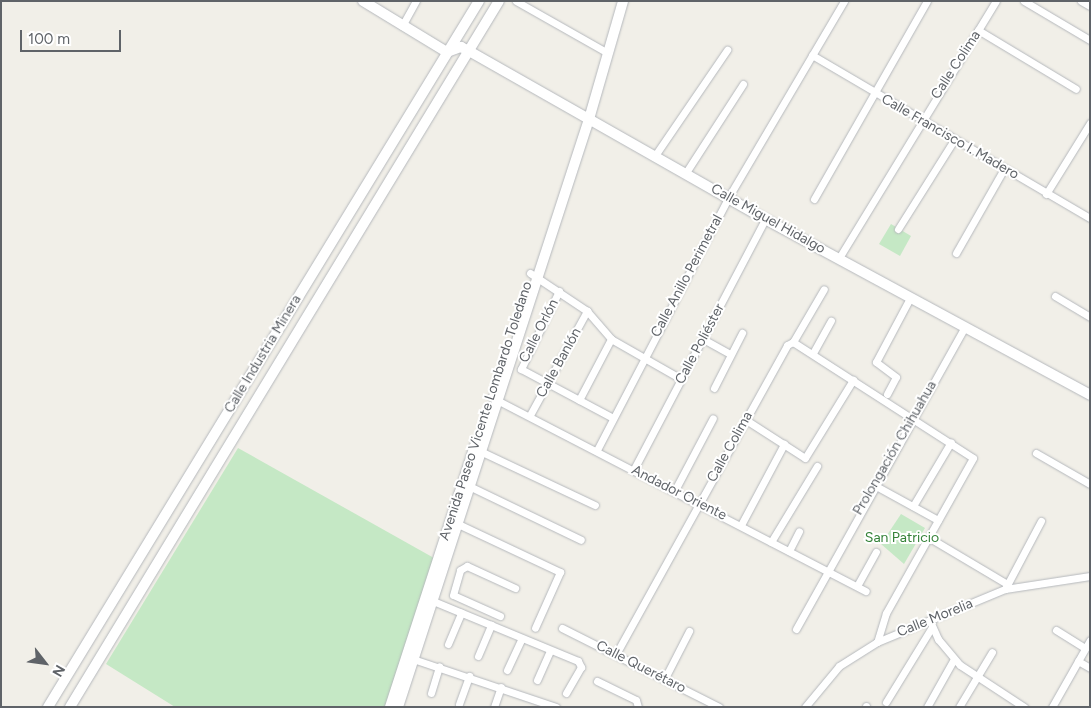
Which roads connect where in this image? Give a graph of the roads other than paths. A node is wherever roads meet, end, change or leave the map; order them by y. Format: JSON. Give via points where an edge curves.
{"nodes":[{"id":1,"x":363,"y":1,"type":"edge"},
{"id":2,"x":416,"y":1,"type":"edge"},
{"id":3,"x":479,"y":1,"type":"edge"},
{"id":4,"x":499,"y":1,"type":"edge"},
{"id":5,"x":516,"y":1,"type":"edge"},
{"id":6,"x":623,"y":1,"type":"edge"},
{"id":7,"x":844,"y":1,"type":"edge"},
{"id":8,"x":927,"y":1,"type":"edge"},
{"id":9,"x":996,"y":1,"type":"edge"},
{"id":10,"x":1024,"y":1,"type":"edge"},
{"id":11,"x":1081,"y":1,"type":"edge"},
{"id":12,"x":1090,"y":6,"type":"edge"},
{"id":13,"x":402,"y":26,"type":"junction"},
{"id":14,"x":978,"y":30,"type":"junction"},
{"id":15,"x":1090,"y":40,"type":"edge"},
{"id":16,"x":727,"y":50,"type":"dead end"},
{"id":17,"x":469,"y":51,"type":"junction"},
{"id":18,"x":447,"y":52,"type":"junction"},
{"id":19,"x":606,"y":52,"type":"junction"},
{"id":20,"x":812,"y":55,"type":"junction"},
{"id":21,"x":743,"y":84,"type":"dead end"},
{"id":22,"x":1076,"y":88,"type":"dead end"},
{"id":23,"x":875,"y":93,"type":"junction"},
{"id":24,"x":589,"y":119,"type":"junction"},
{"id":25,"x":920,"y":120,"type":"junction"},
{"id":26,"x":1090,"y":123,"type":"edge"},
{"id":27,"x":954,"y":140,"type":"junction"},
{"id":28,"x":654,"y":157,"type":"junction"},
{"id":29,"x":1004,"y":169,"type":"junction"},
{"id":30,"x":685,"y":174,"type":"junction"},
{"id":31,"x":1046,"y":194,"type":"junction"},
{"id":32,"x":728,"y":198,"type":"junction"},
{"id":33,"x":814,"y":199,"type":"dead end"},
{"id":34,"x":1090,"y":218,"type":"edge"},
{"id":35,"x":765,"y":219,"type":"junction"},
{"id":36,"x":898,"y":229,"type":"dead end"},
{"id":37,"x":956,"y":253,"type":"dead end"},
{"id":38,"x":839,"y":258,"type":"junction"},
{"id":39,"x":533,"y":275,"type":"junction"},
{"id":40,"x":824,"y":289,"type":"dead end"},
{"id":41,"x":559,"y":291,"type":"junction"},
{"id":42,"x":1055,"y":296,"type":"dead end"},
{"id":43,"x":910,"y":298,"type":"junction"},
{"id":44,"x":587,"y":311,"type":"junction"},
{"id":45,"x":1090,"y":317,"type":"edge"},
{"id":46,"x":831,"y":320,"type":"dead end"},
{"id":47,"x":965,"y":327,"type":"junction"},
{"id":48,"x":742,"y":333,"type":"dead end"},
{"id":49,"x":611,"y":339,"type":"junction"},
{"id":50,"x":703,"y":339,"type":"junction"},
{"id":51,"x":790,"y":344,"type":"junction"},
{"id":52,"x":813,"y":353,"type":"junction"},
{"id":53,"x":730,"y":354,"type":"junction"},
{"id":54,"x":643,"y":359,"type":"junction"},
{"id":55,"x":681,"y":379,"type":"junction"},
{"id":56,"x":853,"y":380,"type":"junction"},
{"id":57,"x":548,"y":384,"type":"junction"},
{"id":58,"x":714,"y":388,"type":"dead end"},
{"id":59,"x":887,"y":394,"type":"dead end"},
{"id":60,"x":1090,"y":395,"type":"edge"},
{"id":61,"x":493,"y":398,"type":"junction"},
{"id":62,"x":579,"y":400,"type":"junction"},
{"id":63,"x":530,"y":415,"type":"junction"},
{"id":64,"x":613,"y":418,"type":"junction"},
{"id":65,"x":713,"y":418,"type":"dead end"},
{"id":66,"x":913,"y":418,"type":"junction"},
{"id":67,"x":746,"y":420,"type":"junction"},
{"id":68,"x":950,"y":442,"type":"junction"},
{"id":69,"x":784,"y":444,"type":"junction"},
{"id":70,"x":597,"y":450,"type":"junction"},
{"id":71,"x":480,"y":451,"type":"junction"},
{"id":72,"x":1036,"y":453,"type":"dead end"},
{"id":73,"x":817,"y":466,"type":"dead end"},
{"id":74,"x":634,"y":470,"type":"junction"},
{"id":75,"x":1090,"y":484,"type":"edge"},
{"id":76,"x":874,"y":485,"type":"junction"},
{"id":77,"x":469,"y":486,"type":"junction"},
{"id":78,"x":675,"y":490,"type":"junction"},
{"id":79,"x":699,"y":503,"type":"junction"},
{"id":80,"x":595,"y":505,"type":"dead end"},
{"id":81,"x":914,"y":506,"type":"junction"},
{"id":82,"x":938,"y":520,"type":"junction"},
{"id":83,"x":1041,"y":520,"type":"dead end"},
{"id":84,"x":458,"y":524,"type":"junction"},
{"id":85,"x":741,"y":525,"type":"junction"},
{"id":86,"x":798,"y":531,"type":"dead end"},
{"id":87,"x":928,"y":537,"type":"junction"},
{"id":88,"x":581,"y":540,"type":"dead end"},
{"id":89,"x":771,"y":542,"type":"junction"},
{"id":90,"x":789,"y":551,"type":"junction"},
{"id":91,"x":876,"y":552,"type":"dead end"},
{"id":92,"x":440,"y":564,"type":"junction"},
{"id":93,"x":460,"y":570,"type":"junction"},
{"id":94,"x":826,"y":570,"type":"junction"},
{"id":95,"x":1090,"y":576,"type":"edge"},
{"id":96,"x":857,"y":586,"type":"junction"},
{"id":97,"x":1006,"y":587,"type":"junction"},
{"id":98,"x":515,"y":588,"type":"dead end"},
{"id":99,"x":866,"y":591,"type":"dead end"},
{"id":100,"x":433,"y":601,"type":"junction"},
{"id":101,"x":461,"y":613,"type":"junction"},
{"id":102,"x":500,"y":616,"type":"dead end"},
{"id":103,"x":931,"y":624,"type":"junction"},
{"id":104,"x":491,"y":625,"type":"junction"},
{"id":105,"x":536,"y":628,"type":"dead end"},
{"id":106,"x":562,"y":628,"type":"dead end"},
{"id":107,"x":796,"y":629,"type":"dead end"},
{"id":108,"x":1056,"y":630,"type":"dead end"},
{"id":109,"x":689,"y":631,"type":"dead end"},
{"id":110,"x":522,"y":638,"type":"junction"},
{"id":111,"x":1090,"y":640,"type":"edge"},
{"id":112,"x":877,"y":642,"type":"junction"},
{"id":113,"x":448,"y":644,"type":"dead end"},
{"id":114,"x":1085,"y":648,"type":"junction"},
{"id":115,"x":550,"y":651,"type":"junction"},
{"id":116,"x":992,"y":652,"type":"dead end"},
{"id":117,"x":616,"y":654,"type":"junction"},
{"id":118,"x":478,"y":656,"type":"dead end"},
{"id":119,"x":413,"y":659,"type":"junction"},
{"id":120,"x":954,"y":659,"type":"junction"},
{"id":121,"x":1078,"y":661,"type":"junction"},
{"id":122,"x":439,"y":666,"type":"junction"},
{"id":123,"x":1090,"y":668,"type":"edge"},
{"id":124,"x":507,"y":670,"type":"dead end"},
{"id":125,"x":469,"y":676,"type":"junction"},
{"id":126,"x":664,"y":678,"type":"junction"},
{"id":127,"x":976,"y":678,"type":"junction"},
{"id":128,"x":537,"y":680,"type":"dead end"},
{"id":129,"x":597,"y":681,"type":"dead end"},
{"id":130,"x":501,"y":687,"type":"junction"},
{"id":131,"x":431,"y":693,"type":"dead end"},
{"id":132,"x":566,"y":693,"type":"dead end"},
{"id":133,"x":531,"y":698,"type":"junction"},
{"id":134,"x":886,"y":702,"type":"dead end"},
{"id":135,"x":459,"y":704,"type":"dead end"},
{"id":136,"x":48,"y":707,"type":"edge"},
{"id":137,"x":70,"y":707,"type":"edge"},
{"id":138,"x":390,"y":707,"type":"edge"},
{"id":139,"x":398,"y":707,"type":"edge"},
{"id":140,"x":494,"y":707,"type":"edge"},
{"id":141,"x":528,"y":707,"type":"edge"},
{"id":142,"x":556,"y":707,"type":"edge"},
{"id":143,"x":638,"y":707,"type":"edge"},
{"id":144,"x":719,"y":707,"type":"edge"},
{"id":145,"x":805,"y":707,"type":"edge"},
{"id":146,"x":927,"y":707,"type":"edge"},
{"id":147,"x":959,"y":707,"type":"edge"},
{"id":148,"x":1024,"y":707,"type":"edge"},
{"id":149,"x":1052,"y":707,"type":"edge"}],
"edges":[{"from":1,"to":13,"type":"main road"},
{"from":2,"to":13,"type":"street"},
{"from":3,"to":18,"type":"main road","name":"Calle Industria Minera"},
{"from":4,"to":17,"type":"main road","name":"Calle Industria Minera"},
{"from":5,"to":19,"type":"street"},
{"from":6,"to":19,"type":"main road","name":"Avenida Paseo Vicente Lombardo Toledano"},
{"from":7,"to":20,"type":"street","name":"Calle Anillo Perimetral"},
{"from":8,"to":23,"type":"street"},
{"from":9,"to":14,"type":"street","name":"Calle Colima"},
{"from":10,"to":15,"type":"street"},
{"from":11,"to":12,"type":"street"},
{"from":13,"to":18,"type":"main road"},
{"from":14,"to":22,"type":"street"},
{"from":14,"to":25,"type":"street","name":"Calle Colima"},
{"from":16,"to":28,"type":"street"},
{"from":17,"to":18,"type":"main road","via":[[461,47]]},
{"from":17,"to":24,"type":"main road","name":"Calle Miguel Hidalgo"},
{"from":17,"to":137,"type":"main road","name":"Calle Industria Minera"},
{"from":18,"to":136,"type":"main road","name":"Calle Industria Minera"},
{"from":19,"to":24,"type":"main road","name":"Avenida Paseo Vicente Lombardo Toledano"},
{"from":20,"to":23,"type":"street","name":"Calle Francisco I. Madero"},
{"from":20,"to":32,"type":"street","name":"Calle Anillo Perimetral"},
{"from":21,"to":30,"type":"street"},
{"from":23,"to":25,"type":"street","name":"Calle Francisco I. Madero"},
{"from":23,"to":33,"type":"street"},
{"from":24,"to":28,"type":"main road","name":"Calle Miguel Hidalgo"},
{"from":24,"to":39,"type":"main road","name":"Avenida Paseo Vicente Lombardo Toledano"},
{"from":25,"to":27,"type":"street","name":"Calle Francisco I. Madero"},
{"from":25,"to":38,"type":"street","name":"Calle Colima"},
{"from":26,"to":31,"type":"street"},
{"from":27,"to":29,"type":"street","name":"Calle Francisco I. Madero"},
{"from":27,"to":36,"type":"street"},
{"from":28,"to":30,"type":"main road","name":"Calle Miguel Hidalgo"},
{"from":29,"to":31,"type":"street","name":"Calle Francisco I. Madero"},
{"from":29,"to":37,"type":"street"},
{"from":30,"to":32,"type":"main road","name":"Calle Miguel Hidalgo"},
{"from":31,"to":34,"type":"street","name":"Calle Francisco I. Madero"},
{"from":32,"to":35,"type":"main road","name":"Calle Miguel Hidalgo"},
{"from":32,"to":54,"type":"street","name":"Calle Anillo Perimetral"},
{"from":35,"to":38,"type":"main road","name":"Calle Miguel Hidalgo"},
{"from":35,"to":50,"type":"street","name":"Calle Poliéster"},
{"from":38,"to":43,"type":"main road","name":"Calle Miguel Hidalgo"},
{"from":39,"to":41,"type":"street"},
{"from":39,"to":61,"type":"main road","name":"Avenida Paseo Vicente Lombardo Toledano"},
{"from":40,"to":51,"type":"street","name":"Calle Colima"},
{"from":41,"to":44,"type":"street"},
{"from":41,"to":57,"type":"street","name":"Calle Orlón","via":[[520,365],[522,370]]},
{"from":42,"to":45,"type":"street"},
{"from":43,"to":47,"type":"main road","name":"Calle Miguel Hidalgo"},
{"from":43,"to":59,"type":"street","via":[[876,362],[896,377]]},
{"from":44,"to":49,"type":"street"},
{"from":44,"to":57,"type":"street","name":"Calle Banlón"},
{"from":46,"to":52,"type":"street"},
{"from":47,"to":60,"type":"main road","name":"Calle Miguel Hidalgo"},
{"from":47,"to":66,"type":"street","name":"Prolongación Chihuahua"},
{"from":48,"to":53,"type":"street"},
{"from":49,"to":54,"type":"street"},
{"from":49,"to":62,"type":"street"},
{"from":50,"to":53,"type":"street"},
{"from":50,"to":55,"type":"street","name":"Calle Poliéster"},
{"from":51,"to":52,"type":"street"},
{"from":51,"to":67,"type":"street","name":"Calle Colima"},
{"from":52,"to":56,"type":"street"},
{"from":53,"to":58,"type":"street"},
{"from":54,"to":55,"type":"street"},
{"from":54,"to":64,"type":"street","name":"Calle Anillo Perimetral"},
{"from":55,"to":74,"type":"street","name":"Calle Poliéster"},
{"from":56,"to":66,"type":"street"},
{"from":56,"to":69,"type":"street","via":[[805,458]]},
{"from":57,"to":62,"type":"street"},
{"from":57,"to":63,"type":"street","name":"Calle Banlón"},
{"from":61,"to":63,"type":"street","name":"Andador Oriente"},
{"from":61,"to":71,"type":"main road","name":"Avenida Paseo Vicente Lombardo Toledano"},
{"from":61,"to":92,"type":"main road","name":"Avenida Paseo Vicente Lombardo Toledano"},
{"from":62,"to":64,"type":"street"},
{"from":63,"to":70,"type":"street","name":"Andador Oriente"},
{"from":64,"to":70,"type":"street","name":"Calle Anillo Perimetral"},
{"from":65,"to":78,"type":"street"},
{"from":66,"to":68,"type":"street"},
{"from":66,"to":76,"type":"street","name":"Prolongación Chihuahua"},
{"from":67,"to":69,"type":"street"},
{"from":67,"to":79,"type":"street","name":"Calle Colima"},
{"from":68,"to":81,"type":"street"},
{"from":68,"to":82,"type":"street","via":[[973,458]]},
{"from":69,"to":85,"type":"street"},
{"from":70,"to":74,"type":"street","name":"Andador Oriente"},
{"from":71,"to":77,"type":"main road","name":"Avenida Paseo Vicente Lombardo Toledano"},
{"from":71,"to":80,"type":"street"},
{"from":72,"to":75,"type":"street"},
{"from":73,"to":89,"type":"street"},
{"from":74,"to":78,"type":"street","name":"Andador Oriente"},
{"from":76,"to":81,"type":"street"},
{"from":76,"to":94,"type":"street","name":"Prolongación Chihuahua"},
{"from":77,"to":84,"type":"main road","name":"Avenida Paseo Vicente Lombardo Toledano"},
{"from":77,"to":88,"type":"street"},
{"from":78,"to":79,"type":"street","name":"Andador Oriente"},
{"from":79,"to":85,"type":"street","name":"Andador Oriente"},
{"from":79,"to":117,"type":"street","name":"Calle Colima"},
{"from":81,"to":82,"type":"street"},
{"from":82,"to":87,"type":"street"},
{"from":83,"to":97,"type":"street"},
{"from":84,"to":92,"type":"main road","name":"Avenida Paseo Vicente Lombardo Toledano"},
{"from":84,"to":105,"type":"street","via":[[558,569],[560,575]]},
{"from":85,"to":89,"type":"street","name":"Andador Oriente"},
{"from":86,"to":90,"type":"street"},
{"from":87,"to":97,"type":"street"},
{"from":87,"to":112,"type":"street","via":[[886,613]]},
{"from":89,"to":90,"type":"street","name":"Andador Oriente"},
{"from":90,"to":94,"type":"street","name":"Andador Oriente"},
{"from":91,"to":96,"type":"street"},
{"from":92,"to":93,"type":"street"},
{"from":92,"to":100,"type":"main road","name":"Avenida Paseo Vicente Lombardo Toledano"},
{"from":92,"to":138,"type":"main road","name":"Avenida Paseo Vicente Lombardo Toledano"},
{"from":93,"to":98,"type":"street","via":[[467,566]]},
{"from":93,"to":102,"type":"street","via":[[452,595]]},
{"from":94,"to":96,"type":"street","name":"Andador Oriente"},
{"from":94,"to":107,"type":"street","name":"Prolongación Chihuahua"},
{"from":95,"to":97,"type":"street","name":"Calle Morelia"},
{"from":96,"to":99,"type":"street","name":"Andador Oriente"},
{"from":97,"to":103,"type":"street","name":"Calle Morelia"},
{"from":100,"to":101,"type":"street"},
{"from":100,"to":119,"type":"main road","name":"Avenida Paseo Vicente Lombardo Toledano"},
{"from":101,"to":104,"type":"street"},
{"from":101,"to":113,"type":"street"},
{"from":103,"to":112,"type":"street","name":"Calle Morelia"},
{"from":103,"to":120,"type":"street"},
{"from":103,"to":134,"type":"street"},
{"from":104,"to":110,"type":"street"},
{"from":104,"to":118,"type":"street"},
{"from":106,"to":117,"type":"street","name":"Calle Querétaro"},
{"from":108,"to":114,"type":"street"},
{"from":109,"to":126,"type":"street"},
{"from":110,"to":115,"type":"street"},
{"from":110,"to":124,"type":"street"},
{"from":111,"to":114,"type":"street"},
{"from":112,"to":145,"type":"street","name":"Calle Morelia","via":[[839,666]]},
{"from":114,"to":121,"type":"street"},
{"from":115,"to":128,"type":"street"},
{"from":115,"to":132,"type":"street","via":[[580,664]]},
{"from":116,"to":127,"type":"street"},
{"from":117,"to":126,"type":"street","name":"Calle Querétaro"},
{"from":119,"to":122,"type":"street"},
{"from":119,"to":139,"type":"main road","name":"Avenida Paseo Vicente Lombardo Toledano"},
{"from":120,"to":127,"type":"street"},
{"from":120,"to":146,"type":"street"},
{"from":121,"to":123,"type":"street"},
{"from":121,"to":149,"type":"street"},
{"from":122,"to":125,"type":"street"},
{"from":122,"to":131,"type":"street"},
{"from":125,"to":130,"type":"street"},
{"from":125,"to":135,"type":"street"},
{"from":126,"to":144,"type":"street","name":"Calle Querétaro"},
{"from":127,"to":147,"type":"street"},
{"from":127,"to":148,"type":"street"},
{"from":129,"to":143,"type":"street","via":[[636,700]]},
{"from":130,"to":133,"type":"street"},
{"from":130,"to":140,"type":"street"},
{"from":133,"to":141,"type":"street"},
{"from":133,"to":142,"type":"street"}]}
